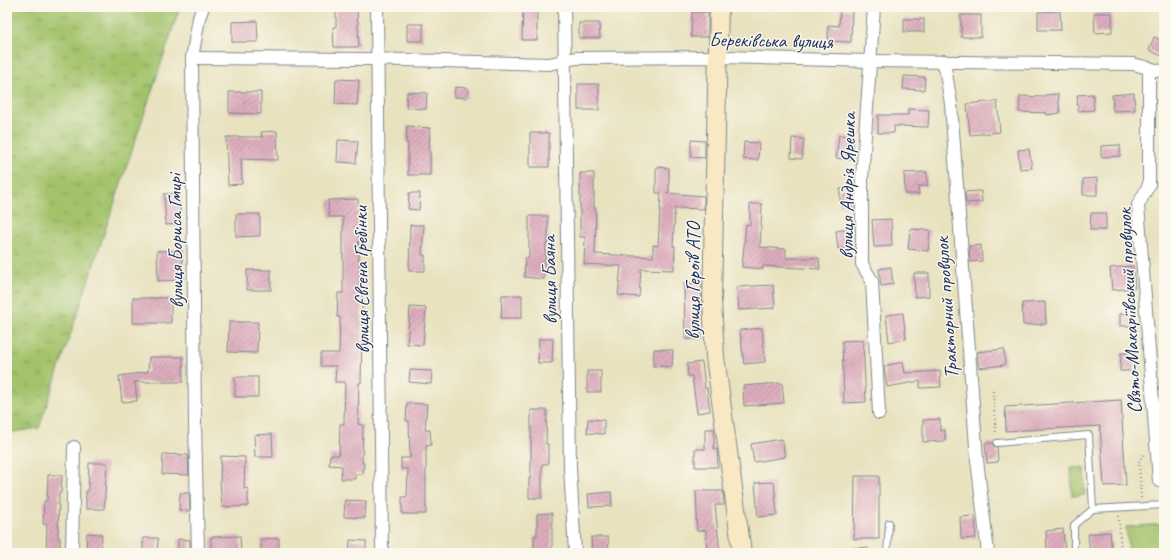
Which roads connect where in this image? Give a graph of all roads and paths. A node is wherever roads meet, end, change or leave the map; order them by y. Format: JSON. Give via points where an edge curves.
{"nodes":[{"id":1,"x":203,"y":7,"type":"edge"},
{"id":2,"x":377,"y":7,"type":"edge"},
{"id":3,"x":564,"y":7,"type":"edge"},
{"id":4,"x":719,"y":7,"type":"edge"},
{"id":5,"x":874,"y":7,"type":"edge"},
{"id":6,"x":718,"y":57,"type":"junction"},
{"id":7,"x":192,"y":58,"type":"junction"},
{"id":8,"x":378,"y":60,"type":"junction"},
{"id":9,"x":871,"y":61,"type":"junction"},
{"id":10,"x":944,"y":61,"type":"junction"},
{"id":11,"x":564,"y":62,"type":"junction"},
{"id":12,"x":1149,"y":68,"type":"junction"},
{"id":13,"x":1164,"y":72,"type":"edge"},
{"id":14,"x":993,"y":391,"type":"dead end"},
{"id":15,"x":879,"y":413,"type":"dead end"},
{"id":16,"x":1156,"y":440,"type":"junction"},
{"id":17,"x":997,"y":443,"type":"joint"},
{"id":18,"x":74,"y":447,"type":"dead end"},
{"id":19,"x":1159,"y":481,"type":"dead end"},
{"id":20,"x":1164,"y":505,"type":"edge"},
{"id":21,"x":1142,"y":506,"type":"junction"},
{"id":22,"x":1118,"y":508,"type":"junction"},
{"id":23,"x":1092,"y":510,"type":"junction"},
{"id":24,"x":889,"y":523,"type":"dead end"},
{"id":25,"x":865,"y":551,"type":"dead end"},
{"id":26,"x":72,"y":553,"type":"edge"},
{"id":27,"x":198,"y":553,"type":"edge"},
{"id":28,"x":382,"y":553,"type":"edge"},
{"id":29,"x":575,"y":553,"type":"edge"},
{"id":30,"x":742,"y":553,"type":"edge"},
{"id":31,"x":853,"y":553,"type":"edge"},
{"id":32,"x":888,"y":553,"type":"edge"},
{"id":33,"x":988,"y":553,"type":"edge"},
{"id":34,"x":1074,"y":553,"type":"edge"},
{"id":35,"x":1121,"y":553,"type":"edge"}],
"edges":[{"from":1,"to":7,"type":"street","name":"вулиця Бориса Гмирі"},
{"from":2,"to":8,"type":"street","name":"вулиця Євгена Гребінки"},
{"from":3,"to":11,"type":"street","name":"вулиця Баяна"},
{"from":4,"to":6,"type":"street","name":"вулиця Героїв АТО"},
{"from":5,"to":9,"type":"street","name":"вулиця Андрія Ярешка"},
{"from":6,"to":9,"type":"street","name":"Береківська вулиця"},
{"from":6,"to":11,"type":"street","name":"Береківська вулиця","via":[[576,58]]},
{"from":6,"to":30,"type":"street","name":"вулиця Героїв АТО","via":[[713,307],[715,357]]},
{"from":7,"to":8,"type":"street"},
{"from":7,"to":27,"type":"street","name":"вулиця Бориса Гмирі"},
{"from":8,"to":11,"type":"street","name":"Береківська вулиця","via":[[549,64]]},
{"from":8,"to":28,"type":"street","name":"вулиця Євгена Гребінки"},
{"from":9,"to":10,"type":"street","name":"Береківська вулиця"},
{"from":9,"to":15,"type":"street","name":"вулиця Андрія Ярешка","via":[[862,179],[862,264],[872,281]]},
{"from":10,"to":12,"type":"street","name":"Береківська вулиця","via":[[1133,64]]},
{"from":10,"to":33,"type":"street","name":"Тракторний провулок","via":[[950,104],[975,438]]},
{"from":11,"to":29,"type":"street","name":"вулиця Баяна","via":[[570,467]]},
{"from":12,"to":13,"type":"street","name":"Береківська вулиця"},
{"from":12,"to":16,"type":"street","name":"Свято-Макаріївський провулок","via":[[1149,185],[1138,205]]},
{"from":14,"to":17,"type":"path"},
{"from":16,"to":19,"type":"street","name":"Свято-Макаріївський провулок"},
{"from":16,"to":21,"type":"path","via":[[1139,460]]},
{"from":17,"to":23,"type":"lane","via":[[1089,435]]},
{"from":18,"to":26,"type":"street"},
{"from":20,"to":21,"type":"lane"},
{"from":21,"to":22,"type":"lane"},
{"from":22,"to":23,"type":"lane"},
{"from":22,"to":35,"type":"path"},
{"from":23,"to":34,"type":"lane","via":[[1074,526]]},
{"from":24,"to":32,"type":"lane"},
{"from":25,"to":31,"type":"lane"}]}
